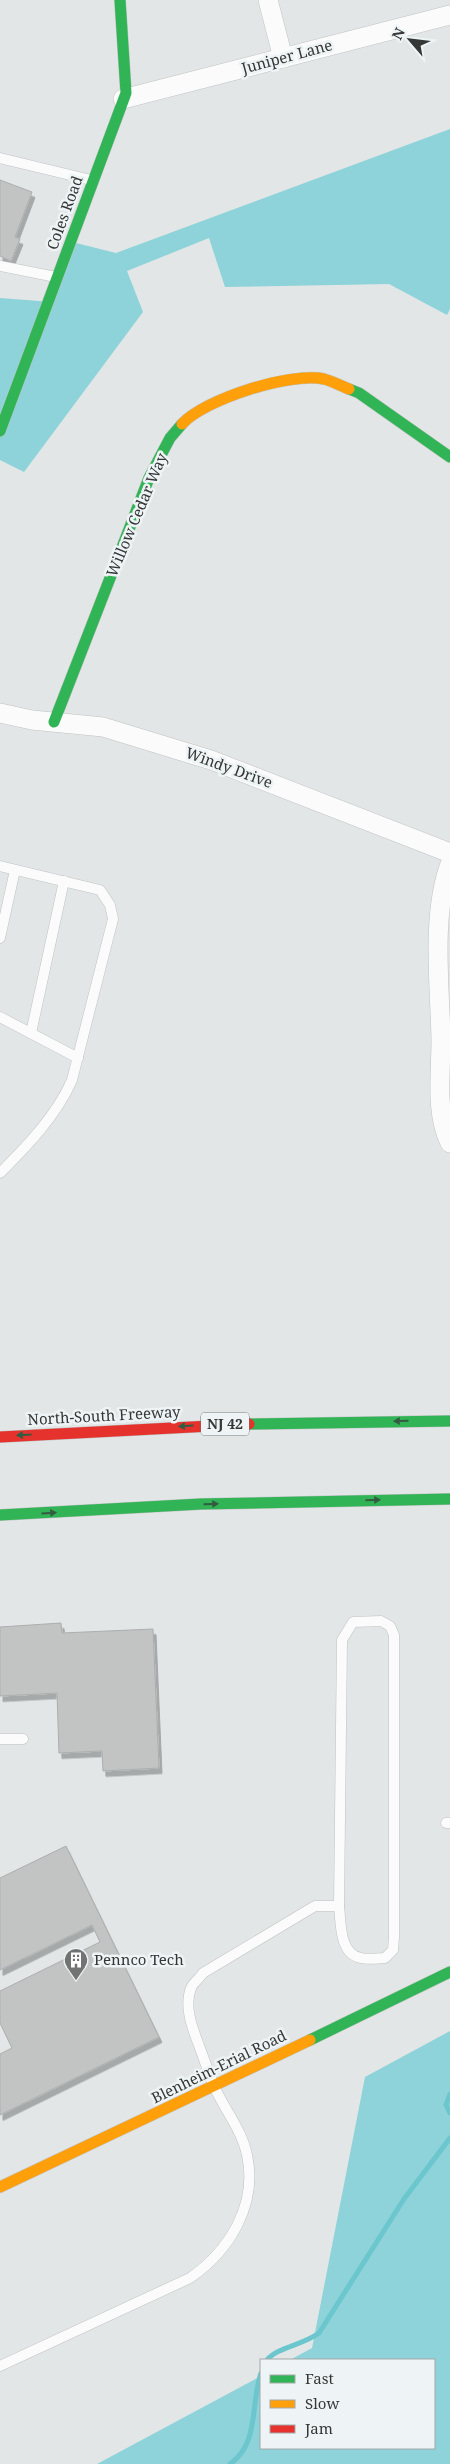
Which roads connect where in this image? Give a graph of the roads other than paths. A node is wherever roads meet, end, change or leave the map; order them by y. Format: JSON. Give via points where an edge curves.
{"nodes":[{"id":1,"x":120,"y":0,"type":"edge"},
{"id":2,"x":268,"y":0,"type":"edge"},
{"id":3,"x":450,"y":14,"type":"edge"},
{"id":4,"x":282,"y":58,"type":"junction"},
{"id":5,"x":123,"y":99,"type":"junction"},
{"id":6,"x":0,"y":158,"type":"edge"},
{"id":7,"x":93,"y":180,"type":"junction"},
{"id":8,"x":0,"y":266,"type":"edge"},
{"id":9,"x":57,"y":277,"type":"junction"},
{"id":10,"x":0,"y":431,"type":"edge"},
{"id":11,"x":450,"y":457,"type":"edge"},
{"id":12,"x":0,"y":713,"type":"edge"},
{"id":13,"x":54,"y":722,"type":"junction"},
{"id":14,"x":450,"y":852,"type":"edge"},
{"id":15,"x":450,"y":864,"type":"edge"},
{"id":16,"x":0,"y":866,"type":"edge"},
{"id":17,"x":15,"y":870,"type":"junction"},
{"id":18,"x":64,"y":881,"type":"junction"},
{"id":19,"x":0,"y":938,"type":"edge"},
{"id":20,"x":0,"y":1017,"type":"edge"},
{"id":21,"x":31,"y":1033,"type":"junction"},
{"id":22,"x":78,"y":1058,"type":"junction"},
{"id":23,"x":450,"y":1143,"type":"edge"},
{"id":24,"x":0,"y":1172,"type":"edge"},
{"id":25,"x":450,"y":1421,"type":"edge"},
{"id":26,"x":0,"y":1437,"type":"edge"},
{"id":27,"x":450,"y":1499,"type":"edge"},
{"id":28,"x":0,"y":1515,"type":"edge"},
{"id":29,"x":0,"y":1739,"type":"edge"},
{"id":30,"x":23,"y":1739,"type":"dead end"},
{"id":31,"x":338,"y":1906,"type":"junction"},
{"id":32,"x":450,"y":1972,"type":"edge"},
{"id":33,"x":215,"y":2087,"type":"junction"},
{"id":34,"x":0,"y":2187,"type":"edge"},
{"id":35,"x":0,"y":2366,"type":"edge"}],
"edges":[{"from":1,"to":5,"type":"main road","name":"Coles Road","via":[[126,93]]},
{"from":2,"to":4,"type":"street"},
{"from":3,"to":4,"type":"street","name":"Juniper Lane"},
{"from":4,"to":5,"type":"street","name":"Juniper Lane"},
{"from":5,"to":7,"type":"main road","name":"Coles Road"},
{"from":6,"to":7,"type":"lane"},
{"from":7,"to":9,"type":"main road","name":"Coles Road"},
{"from":8,"to":9,"type":"lane"},
{"from":9,"to":10,"type":"main road","name":"Coles Road"},
{"from":11,"to":13,"type":"main road","name":"Willow Cedar Way","via":[[359,392],[322,379],[295,379],[236,393],[190,417],[170,438],[149,478]]},
{"from":12,"to":13,"type":"street","name":"Windy Drive"},
{"from":13,"to":14,"type":"street","name":"Windy Drive","via":[[103,727],[211,760]]},
{"from":15,"to":23,"type":"street","via":[[441,910],[438,961],[440,1096],[444,1130]]},
{"from":16,"to":17,"type":"lane"},
{"from":17,"to":18,"type":"lane"},
{"from":17,"to":19,"type":"lane"},
{"from":18,"to":21,"type":"lane"},
{"from":18,"to":22,"type":"lane","via":[[100,890],[110,906],[113,919]]},
{"from":20,"to":21,"type":"lane"},
{"from":21,"to":22,"type":"lane"},
{"from":22,"to":24,"type":"lane","via":[[66,1094],[23,1150]]},
{"from":25,"to":26,"type":"main road","name":"North-South Freeway","number":"NJ 42","one_way":true,"via":[[223,1424]]},
{"from":28,"to":27,"type":"main road","one_way":true,"via":[[201,1504]]},
{"from":29,"to":30,"type":"lane"},
{"from":31,"to":31,"type":"lane","via":[[343,1942],[350,1953],[360,1958],[385,1958],[393,1950],[394,1635],[390,1626],[381,1621],[353,1622],[342,1640]]},
{"from":31,"to":33,"type":"lane","via":[[315,1906],[203,1973],[191,1988],[189,2017]]},
{"from":32,"to":33,"type":"main road","name":"Blenheim-Erial Road"},
{"from":33,"to":34,"type":"main road","name":"Blenheim-Erial Road"},
{"from":33,"to":35,"type":"lane","via":[[244,2147],[249,2177],[246,2202],[228,2244],[210,2264],[190,2278]]}]}
